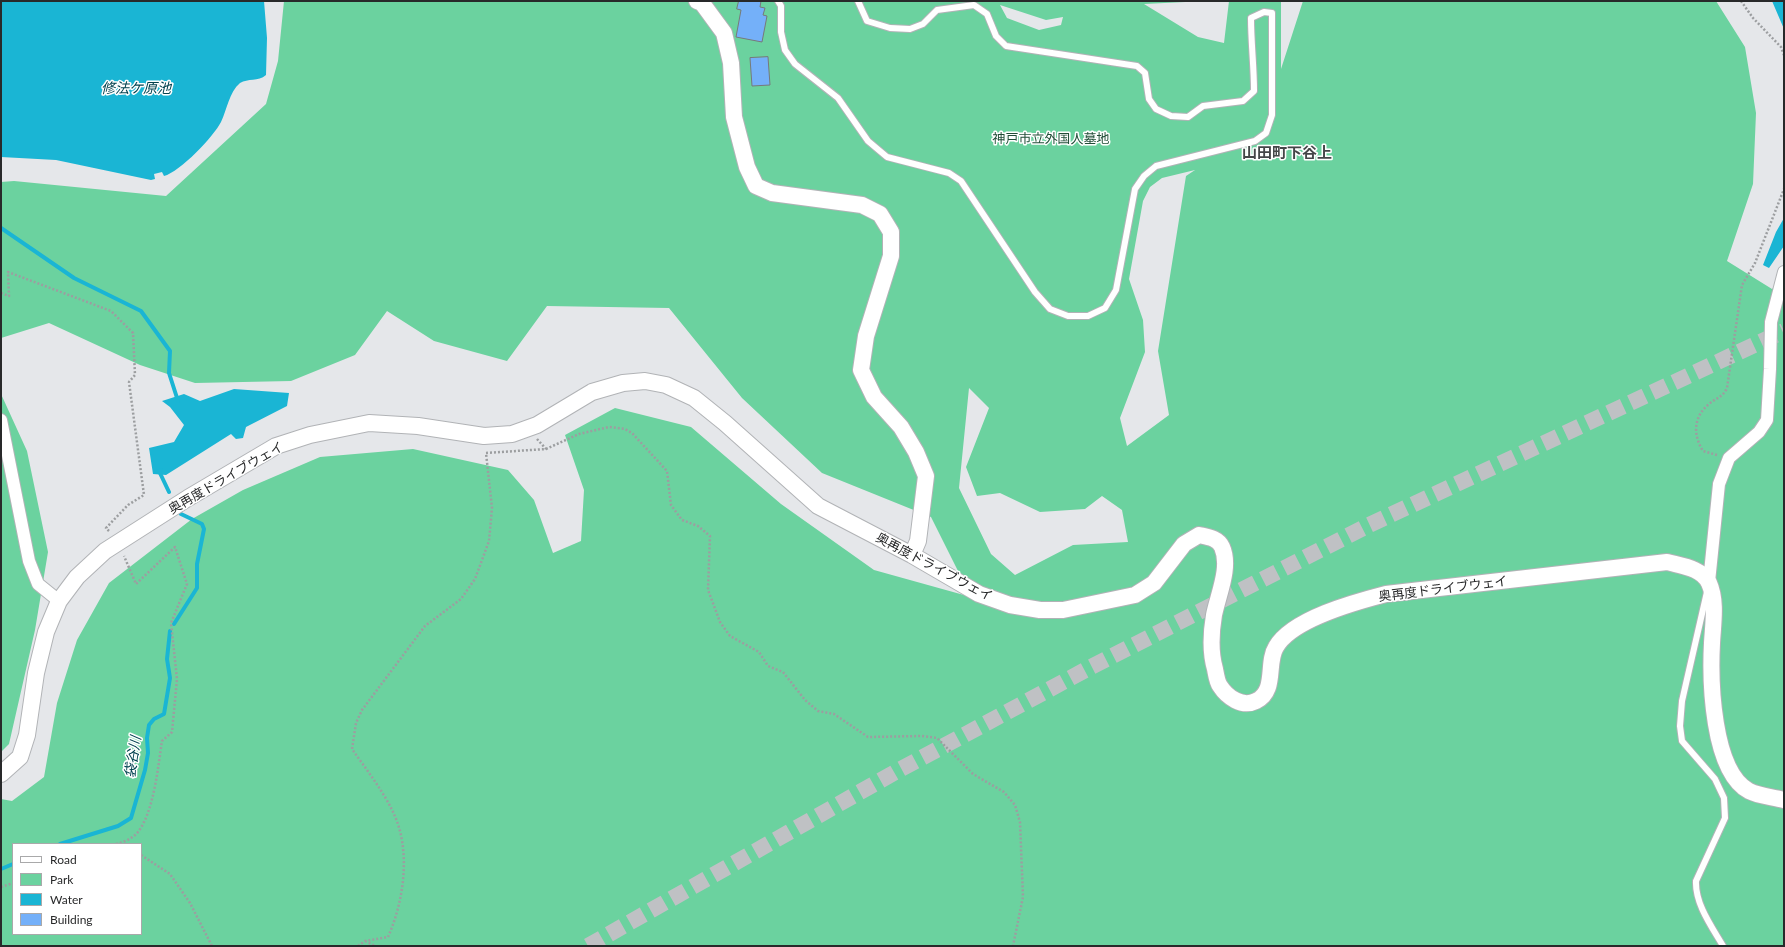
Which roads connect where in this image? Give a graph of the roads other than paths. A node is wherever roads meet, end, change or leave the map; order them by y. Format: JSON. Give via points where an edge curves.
{"nodes":[{"id":1,"x":697,"y":1,"type":"edge"},
{"id":2,"x":778,"y":1,"type":"edge"},
{"id":3,"x":858,"y":1,"type":"edge"},
{"id":4,"x":1784,"y":272,"type":"edge"},
{"id":5,"x":1,"y":420,"type":"edge"},
{"id":6,"x":912,"y":555,"type":"junction"},
{"id":7,"x":1709,"y":582,"type":"junction"},
{"id":8,"x":59,"y":600,"type":"junction"},
{"id":9,"x":1,"y":774,"type":"edge"},
{"id":10,"x":1784,"y":800,"type":"edge"},
{"id":11,"x":1723,"y":946,"type":"edge"}],
"edges":[{"from":1,"to":6,"type":"street","via":[[702,3],[724,33],[731,63],[734,117],[746,167],[756,186],[772,193],[862,205],[880,214],[891,232],[891,256],[866,336],[861,370],[874,397],[901,427],[926,476],[918,541]]},
{"from":2,"to":3,"type":"lane","via":[[781,6],[784,50],[795,64],[838,98],[868,141],[887,157],[949,172],[961,181],[1035,292],[1050,309],[1068,316],[1088,316],[1105,308],[1116,290],[1135,189],[1144,176],[1156,166],[1255,141],[1266,133],[1272,115],[1272,13],[1264,12],[1251,18],[1251,48],[1255,60],[1254,91],[1243,101],[1203,106],[1188,117],[1171,116],[1156,109],[1149,99],[1145,73],[1137,66],[1006,46],[996,36],[987,14],[974,5],[937,10],[923,24],[910,29],[890,28],[867,21]]},
{"from":4,"to":7,"type":"street","via":[[1771,322],[1767,420],[1759,432],[1730,458],[1719,484]]},
{"from":5,"to":8,"type":"street","via":[[29,561],[38,584]]},
{"from":6,"to":7,"type":"street","name":"奥再度ドライブウェイ","via":[[979,594],[1010,605],[1040,610],[1063,610],[1135,595],[1154,583],[1184,544],[1199,535],[1214,538],[1222,546],[1226,563],[1214,617],[1211,654],[1219,685],[1230,698],[1240,702],[1254,702],[1263,696],[1270,684],[1275,648],[1286,634],[1320,615],[1386,594],[1667,562],[1695,569]]},
{"from":6,"to":8,"type":"street","name":"奥再度ドライブウェイ","via":[[818,506],[725,422],[694,398],[666,385],[645,381],[623,383],[592,392],[537,425],[512,434],[484,436],[418,426],[368,424],[310,435],[276,446],[105,551],[77,577]]},
{"from":7,"to":10,"type":"street","via":[[1714,602],[1711,655],[1713,700],[1723,755],[1733,775],[1749,790]]},
{"from":7,"to":11,"type":"lane","via":[[1682,701],[1680,726],[1682,740],[1715,779],[1724,798],[1723,824],[1696,881],[1702,908]]},
{"from":8,"to":9,"type":"street","name":"奥再度ドライブウェイ","via":[[46,632],[20,757]]}]}
